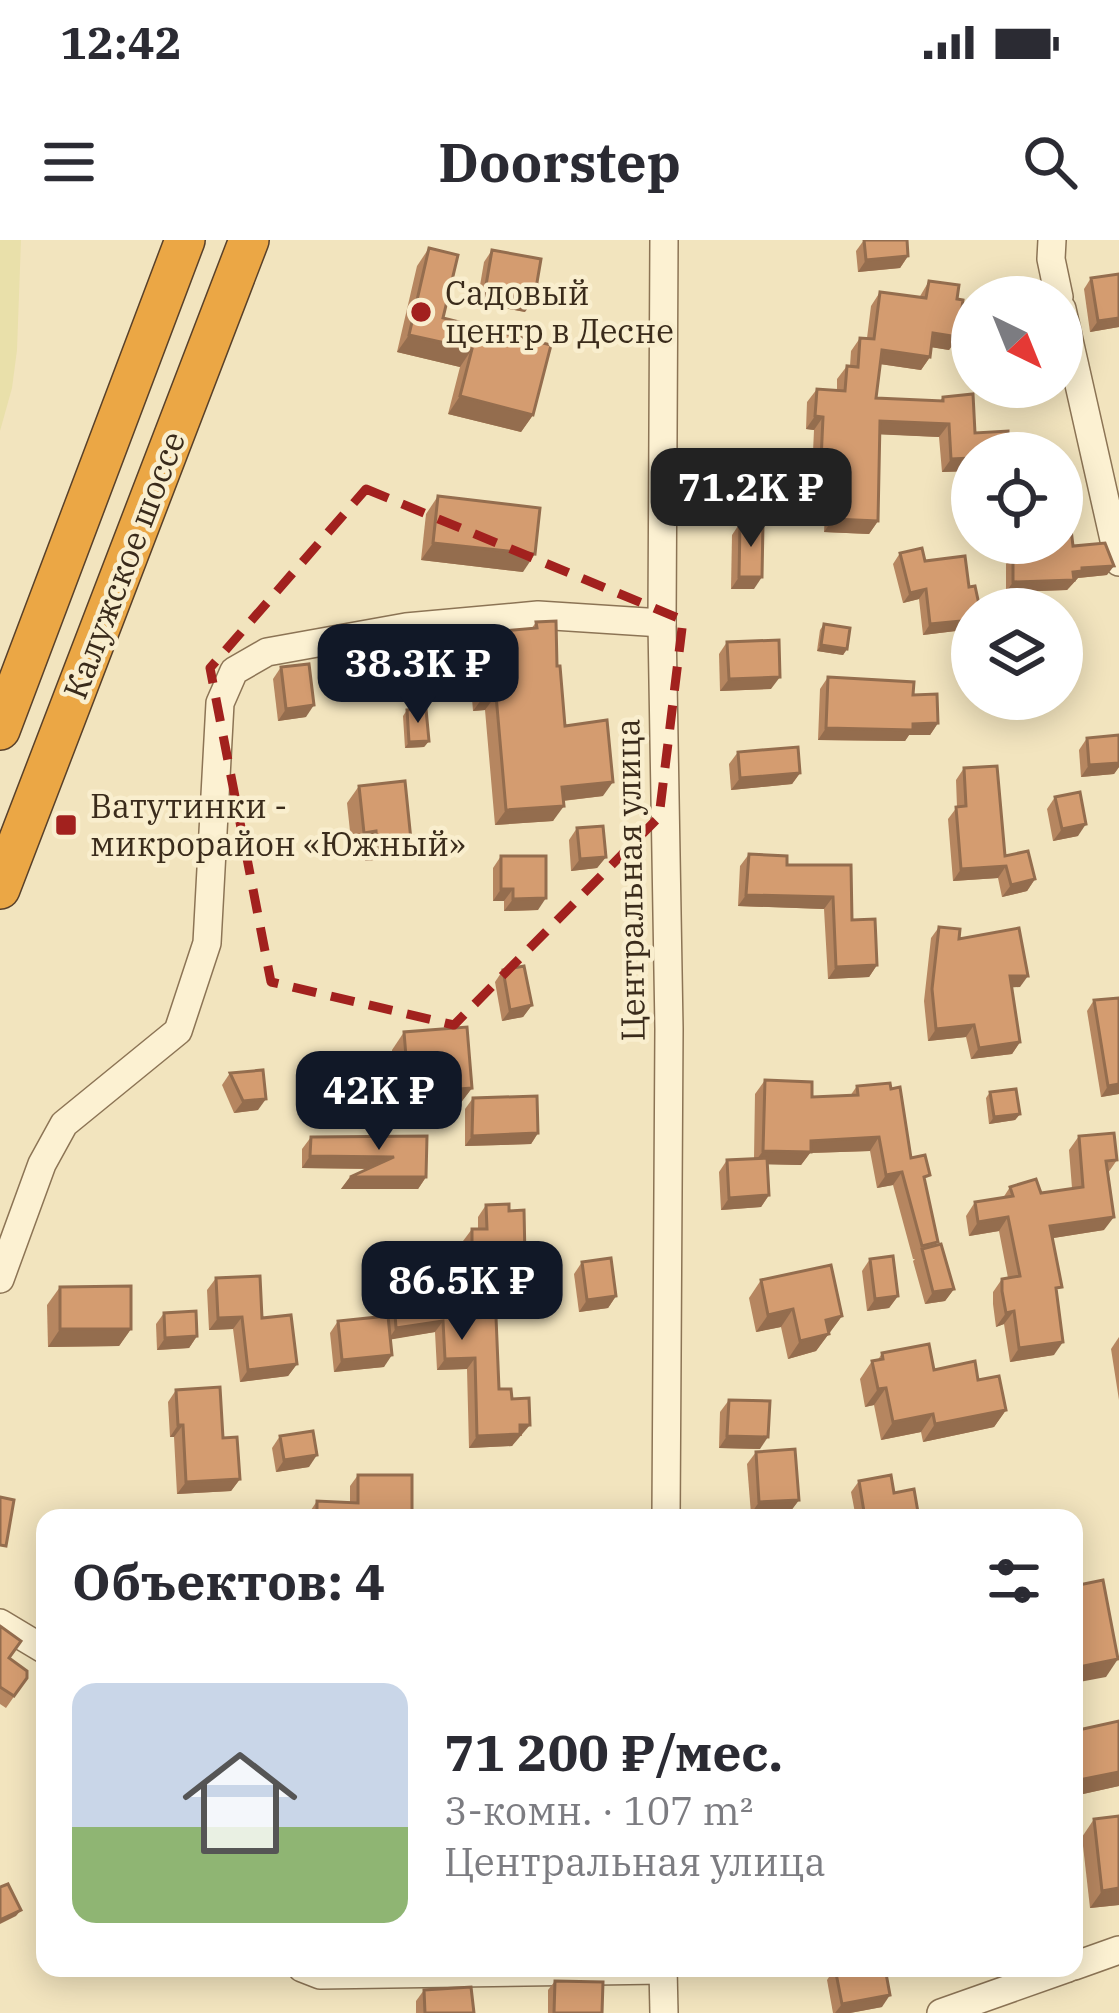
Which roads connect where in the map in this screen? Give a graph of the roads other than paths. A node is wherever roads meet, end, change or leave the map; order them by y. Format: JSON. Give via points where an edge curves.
{"nodes":[{"id":1,"x":185,"y":240,"type":"edge"},
{"id":2,"x":249,"y":240,"type":"edge"},
{"id":3,"x":664,"y":240,"type":"edge"},
{"id":4,"x":1052,"y":240,"type":"edge"},
{"id":5,"x":1055,"y":276,"type":"edge"},
{"id":6,"x":1083,"y":402,"type":"edge"},
{"id":7,"x":1119,"y":562,"type":"edge"},
{"id":8,"x":662,"y":623,"type":"junction"},
{"id":9,"x":0,"y":730,"type":"edge"},
{"id":10,"x":0,"y":889,"type":"edge"},
{"id":11,"x":0,"y":1279,"type":"edge"},
{"id":12,"x":666,"y":1509,"type":"edge"},
{"id":13,"x":0,"y":1624,"type":"edge"},
{"id":14,"x":36,"y":1645,"type":"edge"},
{"id":15,"x":1119,"y":1950,"type":"edge"},
{"id":16,"x":1083,"y":1963,"type":"edge"},
{"id":17,"x":663,"y":1977,"type":"edge"},
{"id":18,"x":1043,"y":1977,"type":"edge"},
{"id":19,"x":664,"y":2013,"type":"edge"},
{"id":20,"x":941,"y":2013,"type":"edge"}],
"edges":[{"from":1,"to":9,"type":"highway","name":"Калужское шоссе"},
{"from":2,"to":10,"type":"highway","name":"Калужское шоссе"},
{"from":3,"to":8,"type":"street","name":"Центральная улица"},
{"from":4,"to":5,"type":"street"},
{"from":6,"to":7,"type":"street"},
{"from":8,"to":11,"type":"street","via":[[538,615],[406,627],[267,652],[234,671],[220,703],[208,943],[178,1031],[64,1124]]},
{"from":8,"to":12,"type":"street","name":"Центральная улица"},
{"from":13,"to":14,"type":"street"},
{"from":15,"to":16,"type":"street"},
{"from":17,"to":19,"type":"street"},
{"from":18,"to":20,"type":"street"}]}
